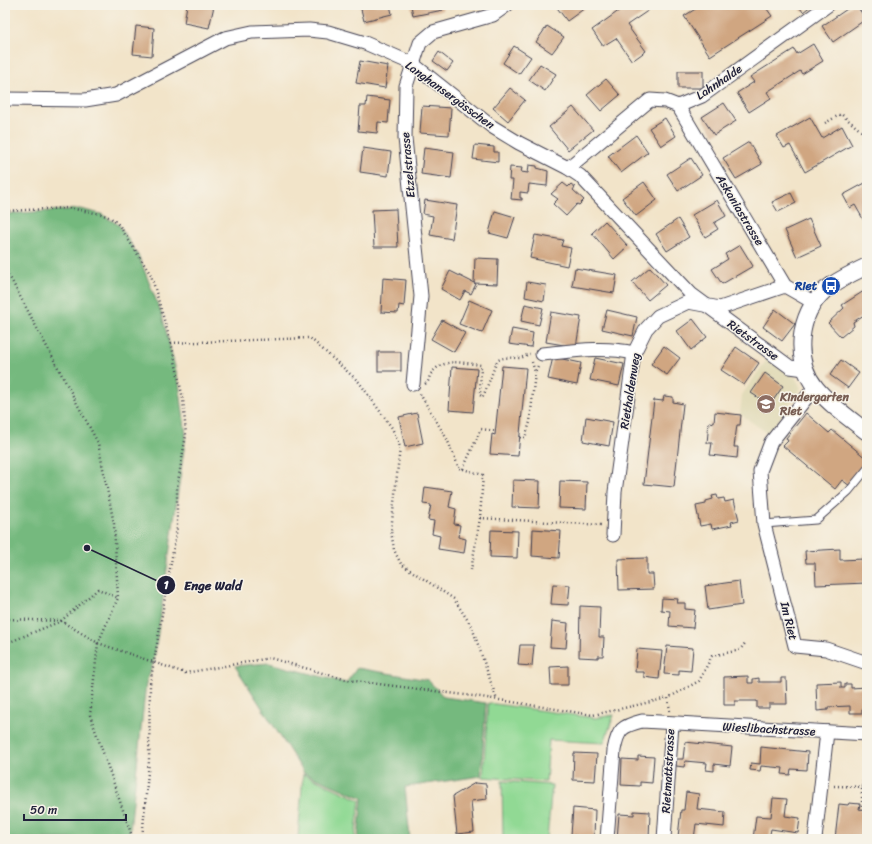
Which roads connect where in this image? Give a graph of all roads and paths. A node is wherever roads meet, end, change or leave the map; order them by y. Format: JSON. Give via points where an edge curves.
{"nodes":[{"id":1,"x":507,"y":5,"type":"edge"},
{"id":2,"x":828,"y":5,"type":"edge"},
{"id":3,"x":413,"y":64,"type":"junction"},
{"id":4,"x":5,"y":99,"type":"edge"},
{"id":5,"x":678,"y":106,"type":"junction"},
{"id":6,"x":825,"y":123,"type":"dead end"},
{"id":7,"x":867,"y":136,"type":"edge"},
{"id":8,"x":568,"y":168,"type":"junction"},
{"id":9,"x":5,"y":211,"type":"edge"},
{"id":10,"x":867,"y":266,"type":"edge"},
{"id":11,"x":5,"y":268,"type":"edge"},
{"id":12,"x":785,"y":286,"type":"junction"},
{"id":13,"x":813,"y":302,"type":"junction"},
{"id":14,"x":704,"y":305,"type":"junction"},
{"id":15,"x":171,"y":343,"type":"junction"},
{"id":16,"x":634,"y":353,"type":"junction"},
{"id":17,"x":542,"y":354,"type":"joint"},
{"id":18,"x":805,"y":369,"type":"junction"},
{"id":19,"x":535,"y":372,"type":"junction"},
{"id":20,"x":419,"y":384,"type":"junction"},
{"id":21,"x":815,"y":387,"type":"junction"},
{"id":22,"x":496,"y":431,"type":"dead end"},
{"id":23,"x":867,"y":432,"type":"edge"},
{"id":24,"x":520,"y":437,"type":"dead end"},
{"id":25,"x":463,"y":469,"type":"junction"},
{"id":26,"x":867,"y":469,"type":"edge"},
{"id":27,"x":480,"y":518,"type":"junction"},
{"id":28,"x":764,"y":524,"type":"junction"},
{"id":29,"x":613,"y":531,"type":"joint"},
{"id":30,"x":471,"y":570,"type":"dead end"},
{"id":31,"x":118,"y":598,"type":"junction"},
{"id":32,"x":5,"y":620,"type":"edge"},
{"id":33,"x":61,"y":621,"type":"junction"},
{"id":34,"x":746,"y":642,"type":"dead end"},
{"id":35,"x":98,"y":643,"type":"junction"},
{"id":36,"x":5,"y":644,"type":"edge"},
{"id":37,"x":154,"y":661,"type":"junction"},
{"id":38,"x":867,"y":663,"type":"edge"},
{"id":39,"x":668,"y":698,"type":"junction"},
{"id":40,"x":497,"y":700,"type":"junction"},
{"id":41,"x":672,"y":724,"type":"junction"},
{"id":42,"x":827,"y":732,"type":"junction"},
{"id":43,"x":867,"y":734,"type":"edge"},
{"id":44,"x":867,"y":758,"type":"edge"},
{"id":45,"x":821,"y":785,"type":"junction"},
{"id":46,"x":867,"y":787,"type":"edge"},
{"id":47,"x":862,"y":788,"type":"junction"},
{"id":48,"x":862,"y":810,"type":"dead end"},
{"id":49,"x":133,"y":839,"type":"edge"},
{"id":50,"x":142,"y":839,"type":"edge"},
{"id":51,"x":607,"y":839,"type":"edge"},
{"id":52,"x":664,"y":839,"type":"edge"},
{"id":53,"x":815,"y":839,"type":"edge"}],
"edges":[{"from":1,"to":3,"type":"street","name":"Etzelstrasse","via":[[493,15],[433,32],[420,43]]},
{"from":2,"to":5,"type":"street","name":"Lahnhalde","via":[[702,96]]},
{"from":3,"to":4,"type":"street","name":"Langhansergässchen","via":[[365,43],[328,32],[252,32],[225,38],[116,95],[85,100]]},
{"from":3,"to":8,"type":"street","name":"Langhansergässchen","via":[[491,126]]},
{"from":3,"to":20,"type":"street","name":"Etzelstrasse","via":[[406,86],[405,138],[421,296]]},
{"from":5,"to":8,"type":"street","via":[[665,101],[650,100]]},
{"from":5,"to":12,"type":"street","name":"Askaniastrasse"},
{"from":6,"to":7,"type":"path","via":[[841,114]]},
{"from":8,"to":14,"type":"street","name":"Langhansergässchen","via":[[580,176]]},
{"from":9,"to":15,"type":"path","via":[[68,208],[111,218],[119,225],[151,275]]},
{"from":10,"to":13,"type":"street","via":[[831,286]]},
{"from":11,"to":31,"type":"path","via":[[98,444],[114,524]]},
{"from":12,"to":13,"type":"street","name":"Askaniastrasse"},
{"from":12,"to":14,"type":"street","name":"Riethaldenweg","via":[[720,308]]},
{"from":13,"to":18,"type":"street","via":[[802,333],[801,350]]},
{"from":14,"to":16,"type":"street","name":"Riethaldenweg","via":[[688,302],[658,316],[646,329]]},
{"from":14,"to":18,"type":"street","name":"Rietstrasse","via":[[790,367]]},
{"from":15,"to":37,"type":"path","via":[[183,399],[186,434],[177,487],[176,528]]},
{"from":15,"to":40,"type":"path","via":[[310,338],[359,382],[392,428],[400,447],[391,531],[394,550],[401,564],[454,599],[472,627]]},
{"from":16,"to":17,"type":"street","via":[[589,349]]},
{"from":16,"to":29,"type":"street","name":"Riethaldenweg","via":[[616,481]]},
{"from":17,"to":19,"type":"path"},
{"from":18,"to":21,"type":"street"},
{"from":19,"to":20,"type":"path","via":[[529,353],[521,358],[512,357],[497,361],[483,397],[480,395],[481,365],[450,362],[439,366],[431,374],[428,382]]},
{"from":19,"to":24,"type":"path","via":[[530,422],[525,438]]},
{"from":20,"to":25,"type":"path","via":[[459,468]]},
{"from":21,"to":23,"type":"street"},
{"from":21,"to":28,"type":"street","via":[[771,442],[760,471]]},
{"from":22,"to":25,"type":"path","via":[[482,430]]},
{"from":25,"to":27,"type":"path","via":[[483,475]]},
{"from":26,"to":28,"type":"lane","via":[[848,491],[816,520]]},
{"from":27,"to":29,"type":"path"},
{"from":27,"to":30,"type":"path"},
{"from":28,"to":38,"type":"street","name":"Im Riet","via":[[795,646],[826,648]]},
{"from":31,"to":33,"type":"path","via":[[98,589]]},
{"from":31,"to":35,"type":"path"},
{"from":32,"to":33,"type":"path"},
{"from":33,"to":35,"type":"path"},
{"from":33,"to":36,"type":"path"},
{"from":34,"to":39,"type":"path","via":[[740,650],[712,656],[699,681]]},
{"from":35,"to":37,"type":"path"},
{"from":35,"to":49,"type":"path","via":[[90,715]]},
{"from":37,"to":40,"type":"path","via":[[185,673],[270,658],[347,680]]},
{"from":37,"to":50,"type":"path","via":[[150,684],[150,761]]},
{"from":39,"to":40,"type":"path","via":[[593,715]]},
{"from":39,"to":41,"type":"path"},
{"from":41,"to":42,"type":"street","name":"Wieslibachstrasse"},
{"from":41,"to":51,"type":"street","name":"Rietmattstrasse","via":[[642,721],[621,729],[617,735],[612,762]]},
{"from":41,"to":52,"type":"street","name":"Rietmattstrasse"},
{"from":42,"to":43,"type":"street","name":"Wieslibachstrasse"},
{"from":42,"to":45,"type":"street"},
{"from":44,"to":47,"type":"path"},
{"from":45,"to":47,"type":"path"},
{"from":45,"to":53,"type":"street"},
{"from":46,"to":47,"type":"path"},
{"from":47,"to":48,"type":"path"}]}
